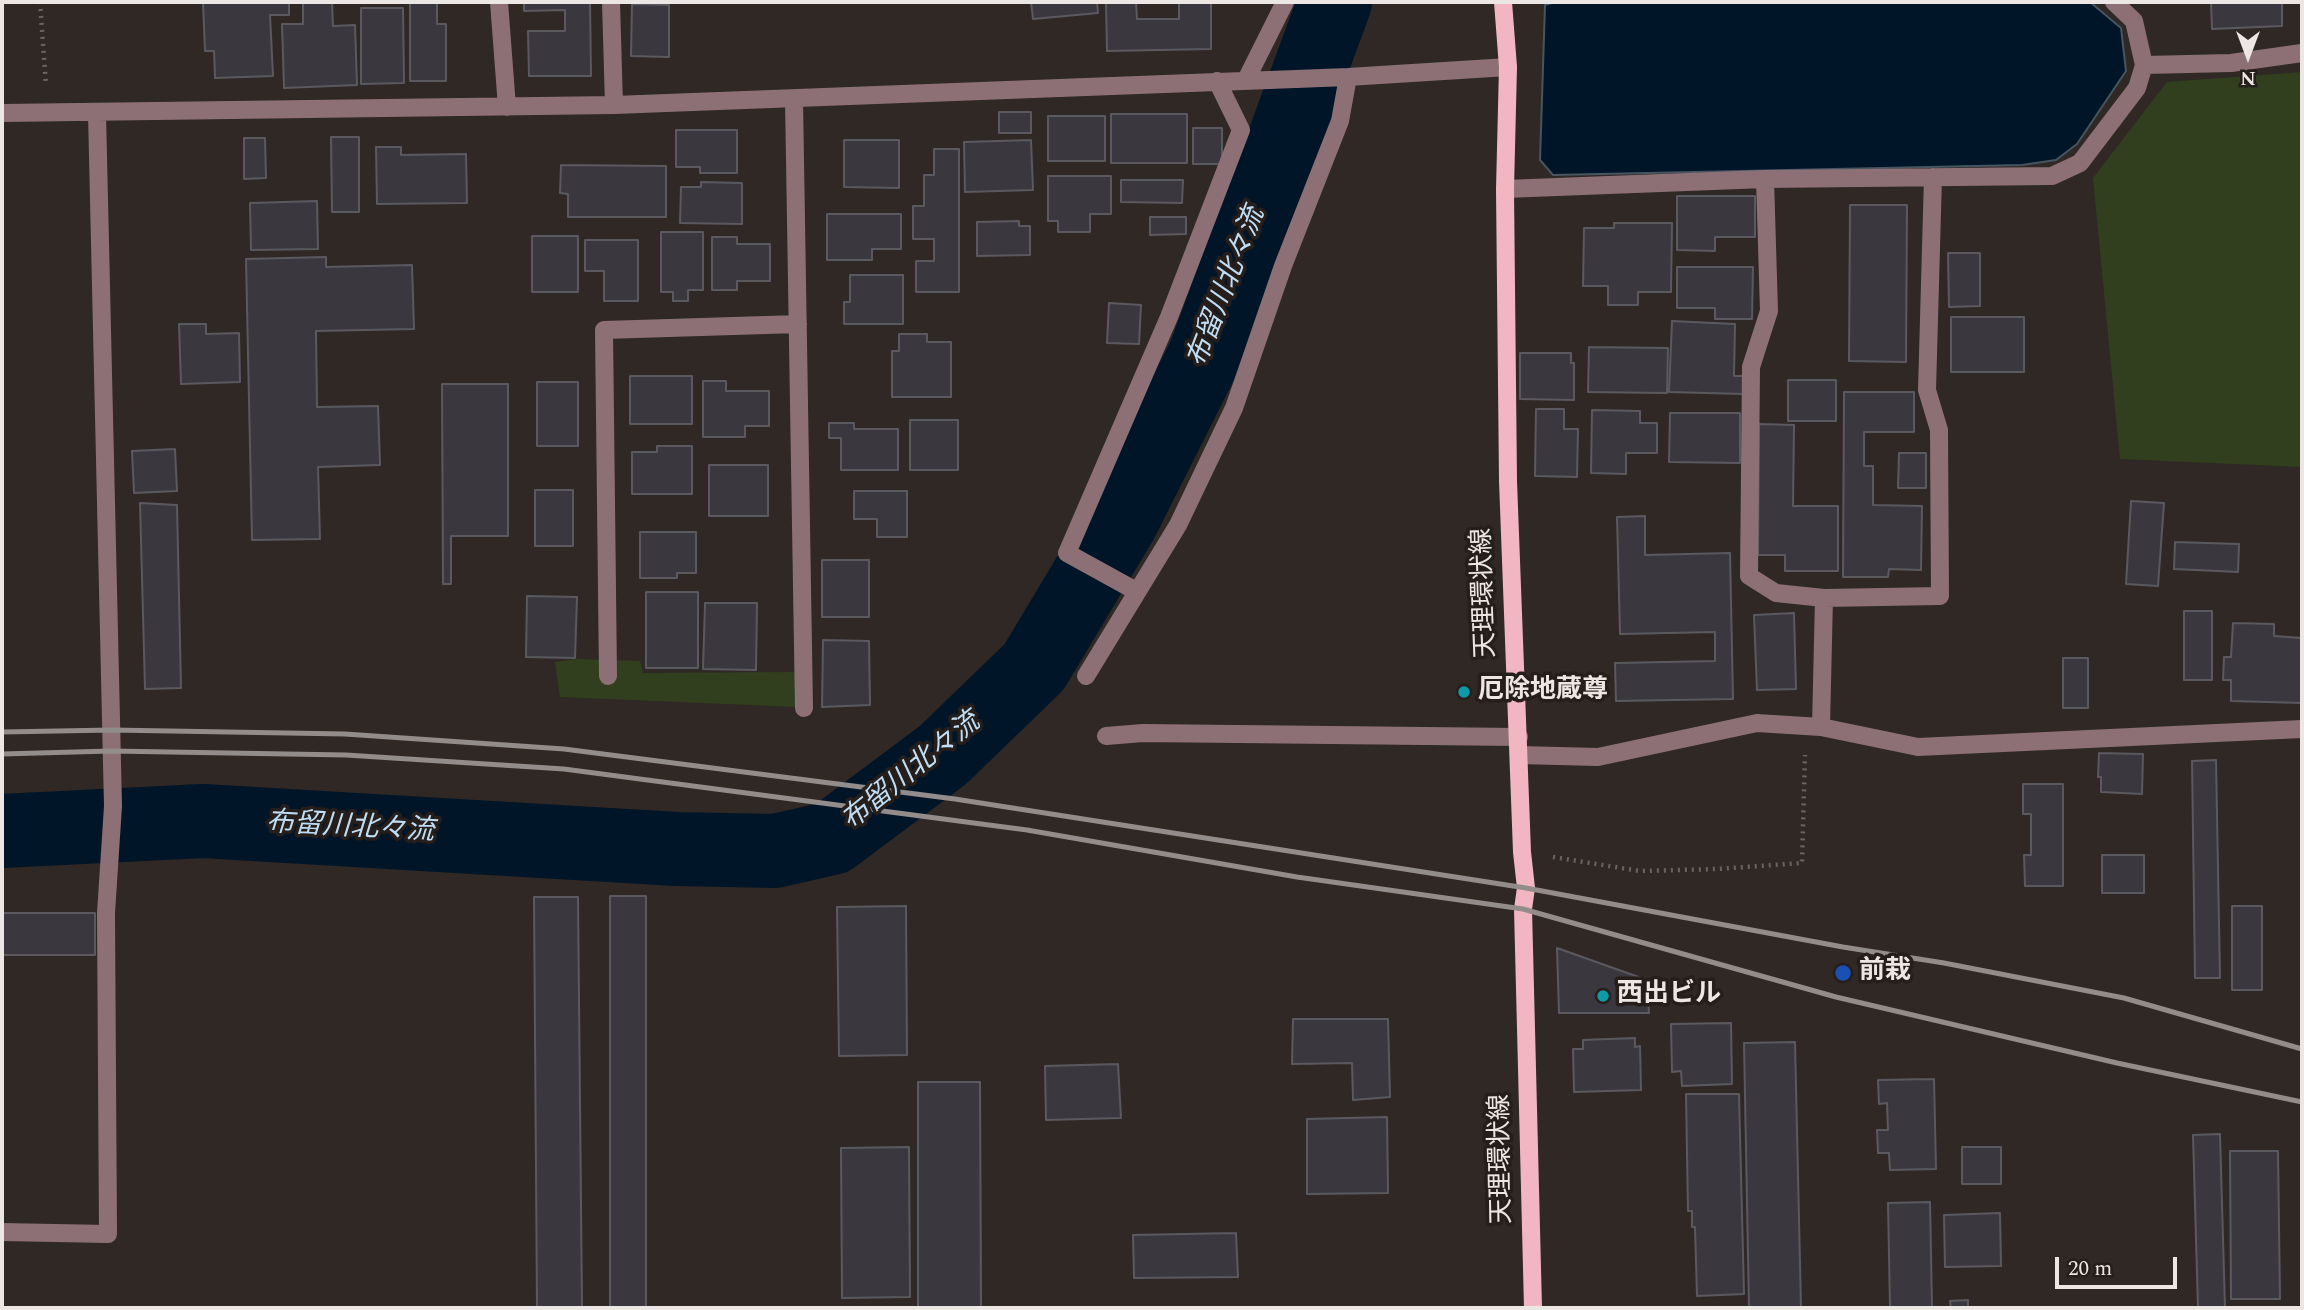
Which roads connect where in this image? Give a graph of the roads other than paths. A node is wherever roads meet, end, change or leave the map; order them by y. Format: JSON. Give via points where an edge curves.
{"nodes":[{"id":1,"x":499,"y":2,"type":"edge"},
{"id":2,"x":611,"y":2,"type":"edge"},
{"id":3,"x":1285,"y":2,"type":"edge"},
{"id":4,"x":1503,"y":2,"type":"edge"},
{"id":5,"x":2114,"y":2,"type":"edge"},
{"id":6,"x":2302,"y":53,"type":"edge"},
{"id":7,"x":2144,"y":65,"type":"junction"},
{"id":8,"x":1508,"y":67,"type":"junction"},
{"id":9,"x":1348,"y":77,"type":"junction"},
{"id":10,"x":1252,"y":80,"type":"junction"},
{"id":11,"x":1217,"y":81,"type":"junction"},
{"id":12,"x":794,"y":99,"type":"junction"},
{"id":13,"x":614,"y":105,"type":"junction"},
{"id":14,"x":507,"y":107,"type":"junction"},
{"id":15,"x":2,"y":113,"type":"edge"},
{"id":16,"x":97,"y":113,"type":"junction"},
{"id":17,"x":1933,"y":177,"type":"junction"},
{"id":18,"x":1766,"y":179,"type":"junction"},
{"id":19,"x":1505,"y":189,"type":"junction"},
{"id":20,"x":798,"y":324,"type":"junction"},
{"id":21,"x":1136,"y":591,"type":"junction"},
{"id":22,"x":1824,"y":598,"type":"junction"},
{"id":23,"x":608,"y":676,"type":"dead end"},
{"id":24,"x":1086,"y":676,"type":"dead end"},
{"id":25,"x":804,"y":708,"type":"dead end"},
{"id":26,"x":1814,"y":727,"type":"junction"},
{"id":27,"x":2302,"y":729,"type":"edge"},
{"id":28,"x":1106,"y":736,"type":"dead end"},
{"id":29,"x":1519,"y":746,"type":"junction"},
{"id":30,"x":2,"y":1232,"type":"edge"},
{"id":31,"x":1533,"y":1308,"type":"edge"}],
"edges":[{"from":1,"to":14,"type":"street"},
{"from":2,"to":13,"type":"street"},
{"from":3,"to":10,"type":"street"},
{"from":4,"to":8,"type":"main road","name":"天理環状線"},
{"from":5,"to":7,"type":"street","via":[[2134,21]]},
{"from":6,"to":7,"type":"street","via":[[2231,63]]},
{"from":7,"to":17,"type":"street","via":[[2137,88],[2080,163],[2052,176]]},
{"from":8,"to":9,"type":"street"},
{"from":8,"to":19,"type":"main road","name":"天理環状線"},
{"from":9,"to":10,"type":"street"},
{"from":9,"to":21,"type":"street","via":[[1340,121],[1234,408],[1178,525]]},
{"from":10,"to":11,"type":"street"},
{"from":11,"to":12,"type":"street"},
{"from":11,"to":21,"type":"street","via":[[1241,130],[1169,317],[1067,553]]},
{"from":12,"to":13,"type":"street"},
{"from":12,"to":20,"type":"street"},
{"from":13,"to":14,"type":"street"},
{"from":14,"to":16,"type":"street"},
{"from":15,"to":16,"type":"street"},
{"from":16,"to":30,"type":"street","via":[[113,806],[106,913],[108,1234]]},
{"from":17,"to":18,"type":"street"},
{"from":17,"to":22,"type":"street","via":[[1927,390],[1939,430],[1940,596]]},
{"from":18,"to":19,"type":"street"},
{"from":18,"to":22,"type":"street","via":[[1769,311],[1751,367],[1749,576],[1776,593]]},
{"from":19,"to":29,"type":"main road","name":"天理環状線","via":[[1508,481]]},
{"from":20,"to":23,"type":"street","via":[[604,330]]},
{"from":20,"to":25,"type":"street"},
{"from":21,"to":24,"type":"street"},
{"from":22,"to":26,"type":"street"},
{"from":26,"to":27,"type":"street","via":[[1918,747]]},
{"from":26,"to":29,"type":"street","via":[[1757,723],[1598,757]]},
{"from":28,"to":29,"type":"street","via":[[1156,733]]},
{"from":29,"to":31,"type":"main road","name":"天理環状線"}]}
